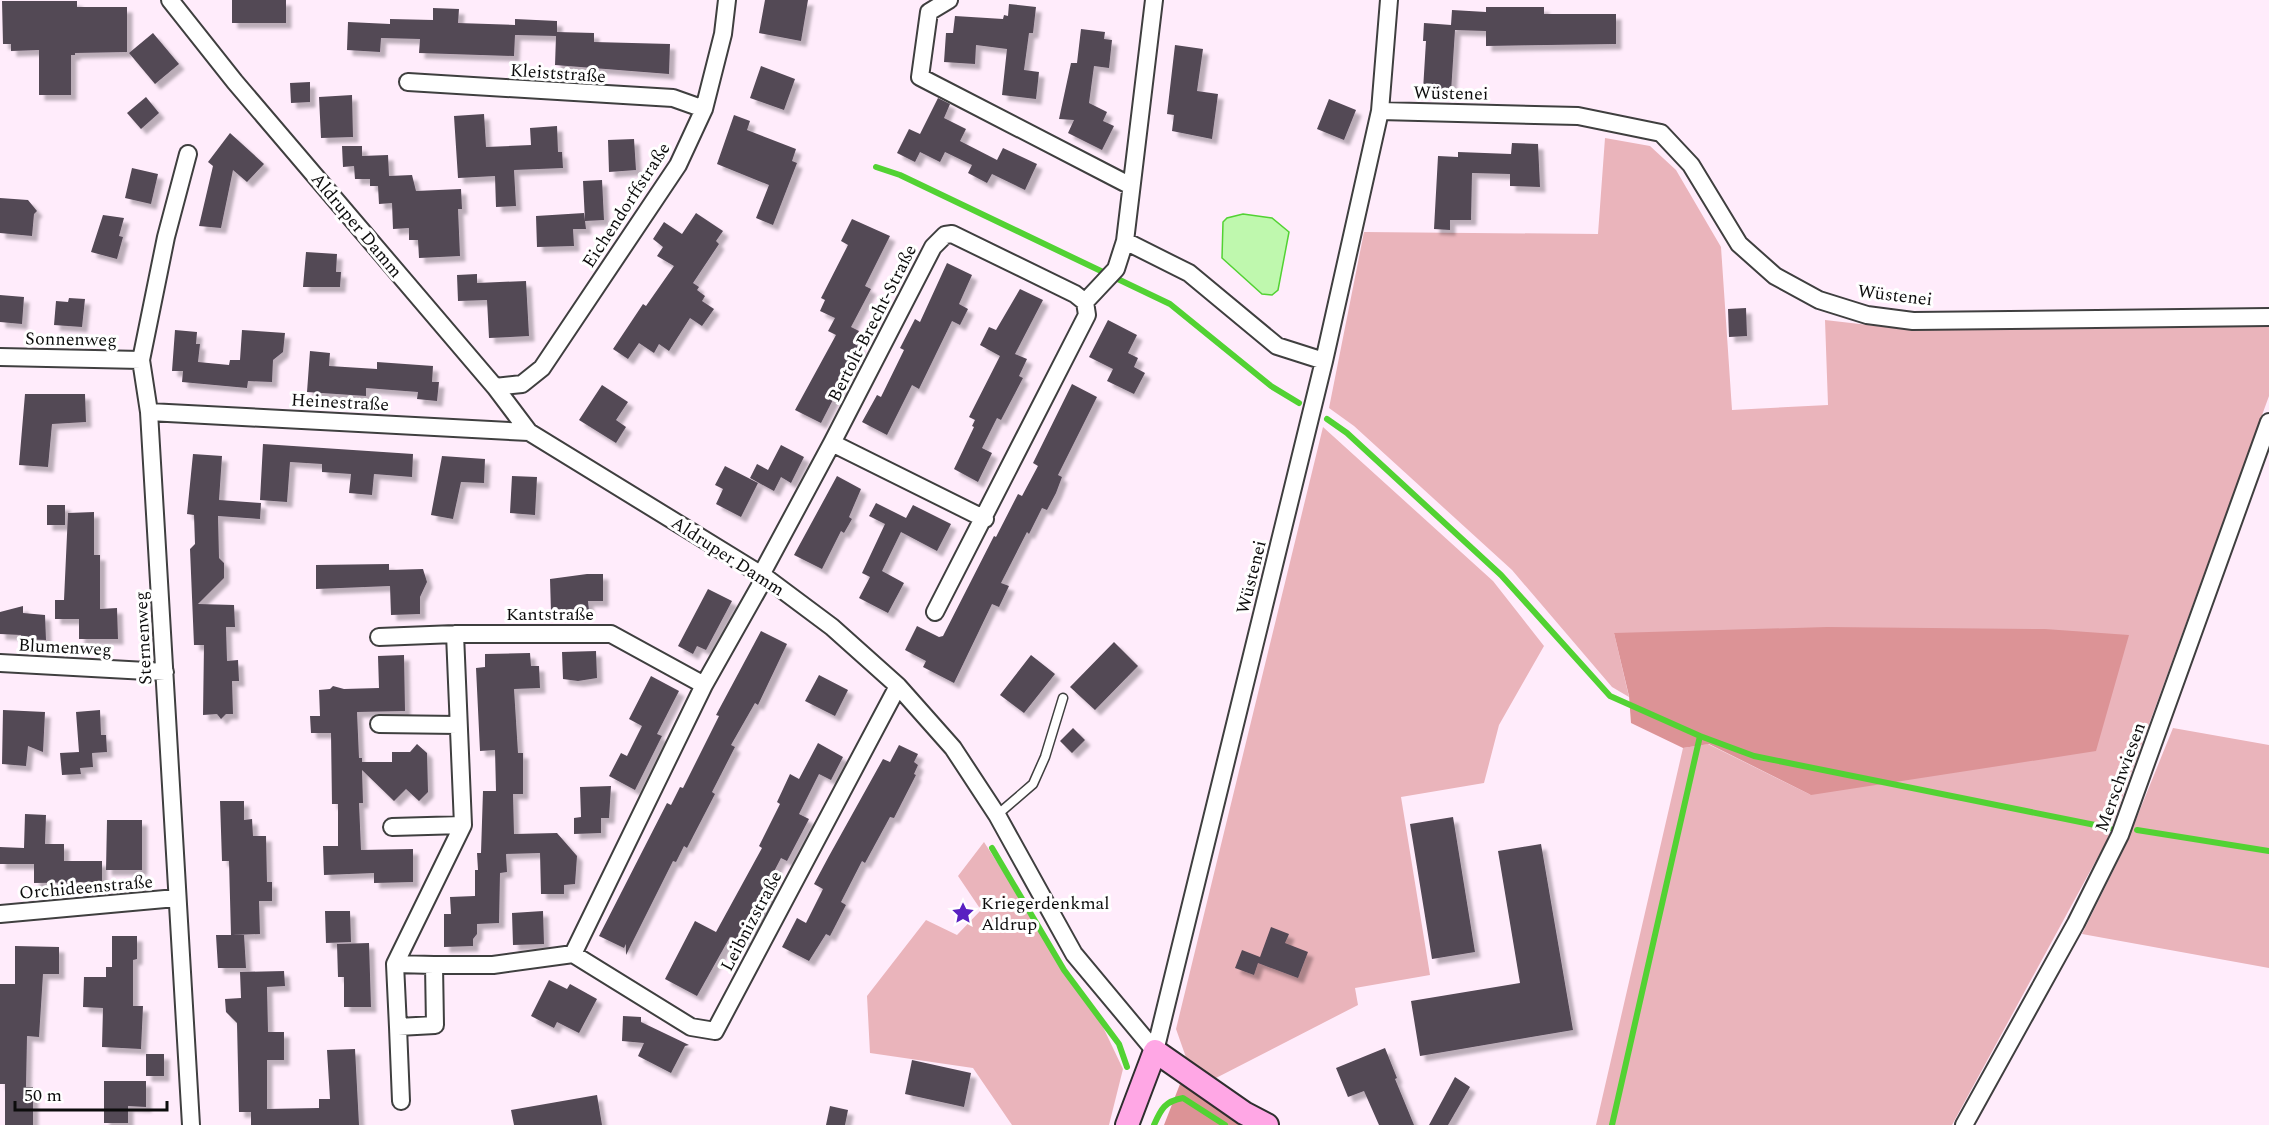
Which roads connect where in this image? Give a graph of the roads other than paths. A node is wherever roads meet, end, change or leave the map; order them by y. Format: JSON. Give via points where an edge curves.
{"nodes":[{"id":1,"x":170,"y":0,"type":"edge"},
{"id":2,"x":727,"y":0,"type":"edge"},
{"id":3,"x":949,"y":0,"type":"edge"},
{"id":4,"x":1154,"y":0,"type":"edge"},
{"id":5,"x":1389,"y":0,"type":"edge"},
{"id":6,"x":408,"y":82,"type":"dead end"},
{"id":7,"x":704,"y":109,"type":"junction"},
{"id":8,"x":1380,"y":111,"type":"junction"},
{"id":9,"x":188,"y":154,"type":"dead end"},
{"id":10,"x":1131,"y":186,"type":"junction"},
{"id":11,"x":1125,"y":241,"type":"junction"},
{"id":12,"x":1085,"y":302,"type":"junction"},
{"id":13,"x":2269,"y":317,"type":"edge"},
{"id":14,"x":0,"y":357,"type":"edge"},
{"id":15,"x":141,"y":360,"type":"junction"},
{"id":16,"x":1324,"y":361,"type":"junction"},
{"id":17,"x":495,"y":387,"type":"junction"},
{"id":18,"x":149,"y":412,"type":"junction"},
{"id":19,"x":2269,"y":422,"type":"edge"},
{"id":20,"x":529,"y":432,"type":"junction"},
{"id":21,"x":832,"y":443,"type":"junction"},
{"id":22,"x":985,"y":519,"type":"junction"},
{"id":23,"x":763,"y":576,"type":"junction"},
{"id":24,"x":935,"y":612,"type":"dead end"},
{"id":25,"x":455,"y":634,"type":"junction"},
{"id":26,"x":379,"y":637,"type":"dead end"},
{"id":27,"x":0,"y":663,"type":"edge"},
{"id":28,"x":165,"y":672,"type":"junction"},
{"id":29,"x":704,"y":686,"type":"junction"},
{"id":30,"x":898,"y":686,"type":"junction"},
{"id":31,"x":1063,"y":698,"type":"dead end"},
{"id":32,"x":379,"y":724,"type":"dead end"},
{"id":33,"x":458,"y":725,"type":"junction"},
{"id":34,"x":997,"y":815,"type":"junction"},
{"id":35,"x":463,"y":825,"type":"junction"},
{"id":36,"x":392,"y":827,"type":"dead end"},
{"id":37,"x":176,"y":898,"type":"junction"},
{"id":38,"x":0,"y":914,"type":"edge"},
{"id":39,"x":573,"y":954,"type":"junction"},
{"id":40,"x":395,"y":964,"type":"junction"},
{"id":41,"x":434,"y":965,"type":"junction"},
{"id":42,"x":398,"y":1027,"type":"junction"},
{"id":43,"x":1155,"y":1051,"type":"junction"},
{"id":44,"x":401,"y":1101,"type":"dead end"},
{"id":45,"x":191,"y":1125,"type":"edge"},
{"id":46,"x":1127,"y":1125,"type":"edge"},
{"id":47,"x":1267,"y":1125,"type":"edge"},
{"id":48,"x":1964,"y":1125,"type":"edge"}],
"edges":[{"from":1,"to":17,"type":"street","name":"Aldruper Damm"},
{"from":2,"to":7,"type":"street","name":"Eichendorffstraße","via":[[723,34]]},
{"from":3,"to":10,"type":"street","via":[[929,12],[920,78]]},
{"from":4,"to":10,"type":"street"},
{"from":5,"to":8,"type":"street","name":"Wüstenei"},
{"from":6,"to":7,"type":"street","name":"Kleiststraße","via":[[673,98]]},
{"from":7,"to":17,"type":"street","name":"Eichendorffstraße","via":[[678,165],[542,368],[522,384]]},
{"from":8,"to":13,"type":"street","name":"Wüstenei","via":[[1578,116],[1661,133],[1691,165],[1739,244],[1775,276],[1819,300],[1867,315],[1913,321]]},
{"from":8,"to":16,"type":"street","name":"Wüstenei"},
{"from":9,"to":15,"type":"street","name":"Sternenweg"},
{"from":10,"to":11,"type":"street"},
{"from":11,"to":12,"type":"street","via":[[1116,269]]},
{"from":11,"to":16,"type":"street","via":[[1189,273],[1277,346]]},
{"from":12,"to":21,"type":"street","name":"Bertolt-Brecht-Straße","via":[[952,234],[945,235],[933,247]]},
{"from":12,"to":22,"type":"street","via":[[1087,315]]},
{"from":14,"to":15,"type":"street","name":"Sonnenweg"},
{"from":15,"to":18,"type":"street","name":"Sternenweg"},
{"from":16,"to":43,"type":"street","name":"Wüstenei"},
{"from":17,"to":20,"type":"street","name":"Aldruper Damm"},
{"from":18,"to":20,"type":"street","name":"Heinestraße"},
{"from":18,"to":28,"type":"street","name":"Sternenweg"},
{"from":19,"to":48,"type":"street","name":"Merschwiesen","via":[[2120,836]]},
{"from":20,"to":23,"type":"street","name":"Aldruper Damm"},
{"from":21,"to":22,"type":"street"},
{"from":21,"to":23,"type":"street","name":"Bertolt-Brecht-Straße"},
{"from":22,"to":24,"type":"street"},
{"from":23,"to":29,"type":"street"},
{"from":23,"to":30,"type":"street","name":"Aldruper Damm","via":[[832,627]]},
{"from":25,"to":26,"type":"street","name":"Kantstraße"},
{"from":25,"to":29,"type":"street","name":"Kantstraße","via":[[611,634]]},
{"from":25,"to":33,"type":"street"},
{"from":27,"to":28,"type":"street","name":"Blumenweg"},
{"from":28,"to":37,"type":"street","name":"Sternenweg"},
{"from":29,"to":39,"type":"street"},
{"from":30,"to":34,"type":"street","name":"Aldruper Damm","via":[[953,748]]},
{"from":30,"to":39,"type":"street","name":"Leibnizstraße","via":[[715,1031],[691,1027]]},
{"from":31,"to":34,"type":"lane","via":[[1033,784]]},
{"from":32,"to":33,"type":"street"},
{"from":33,"to":35,"type":"street"},
{"from":34,"to":43,"type":"street","name":"Aldruper Damm","via":[[1074,954]]},
{"from":35,"to":36,"type":"street"},
{"from":35,"to":40,"type":"street"},
{"from":37,"to":38,"type":"street","name":"Orchideenstraße"},
{"from":37,"to":45,"type":"street","name":"Sternenweg"},
{"from":39,"to":41,"type":"street","via":[[493,964]]},
{"from":40,"to":41,"type":"street"},
{"from":40,"to":42,"type":"street"},
{"from":41,"to":42,"type":"street","via":[[435,1025]]},
{"from":42,"to":44,"type":"street"},
{"from":43,"to":46,"type":"street"},
{"from":43,"to":47,"type":"street","name":"Aldruper Damm"}]}
